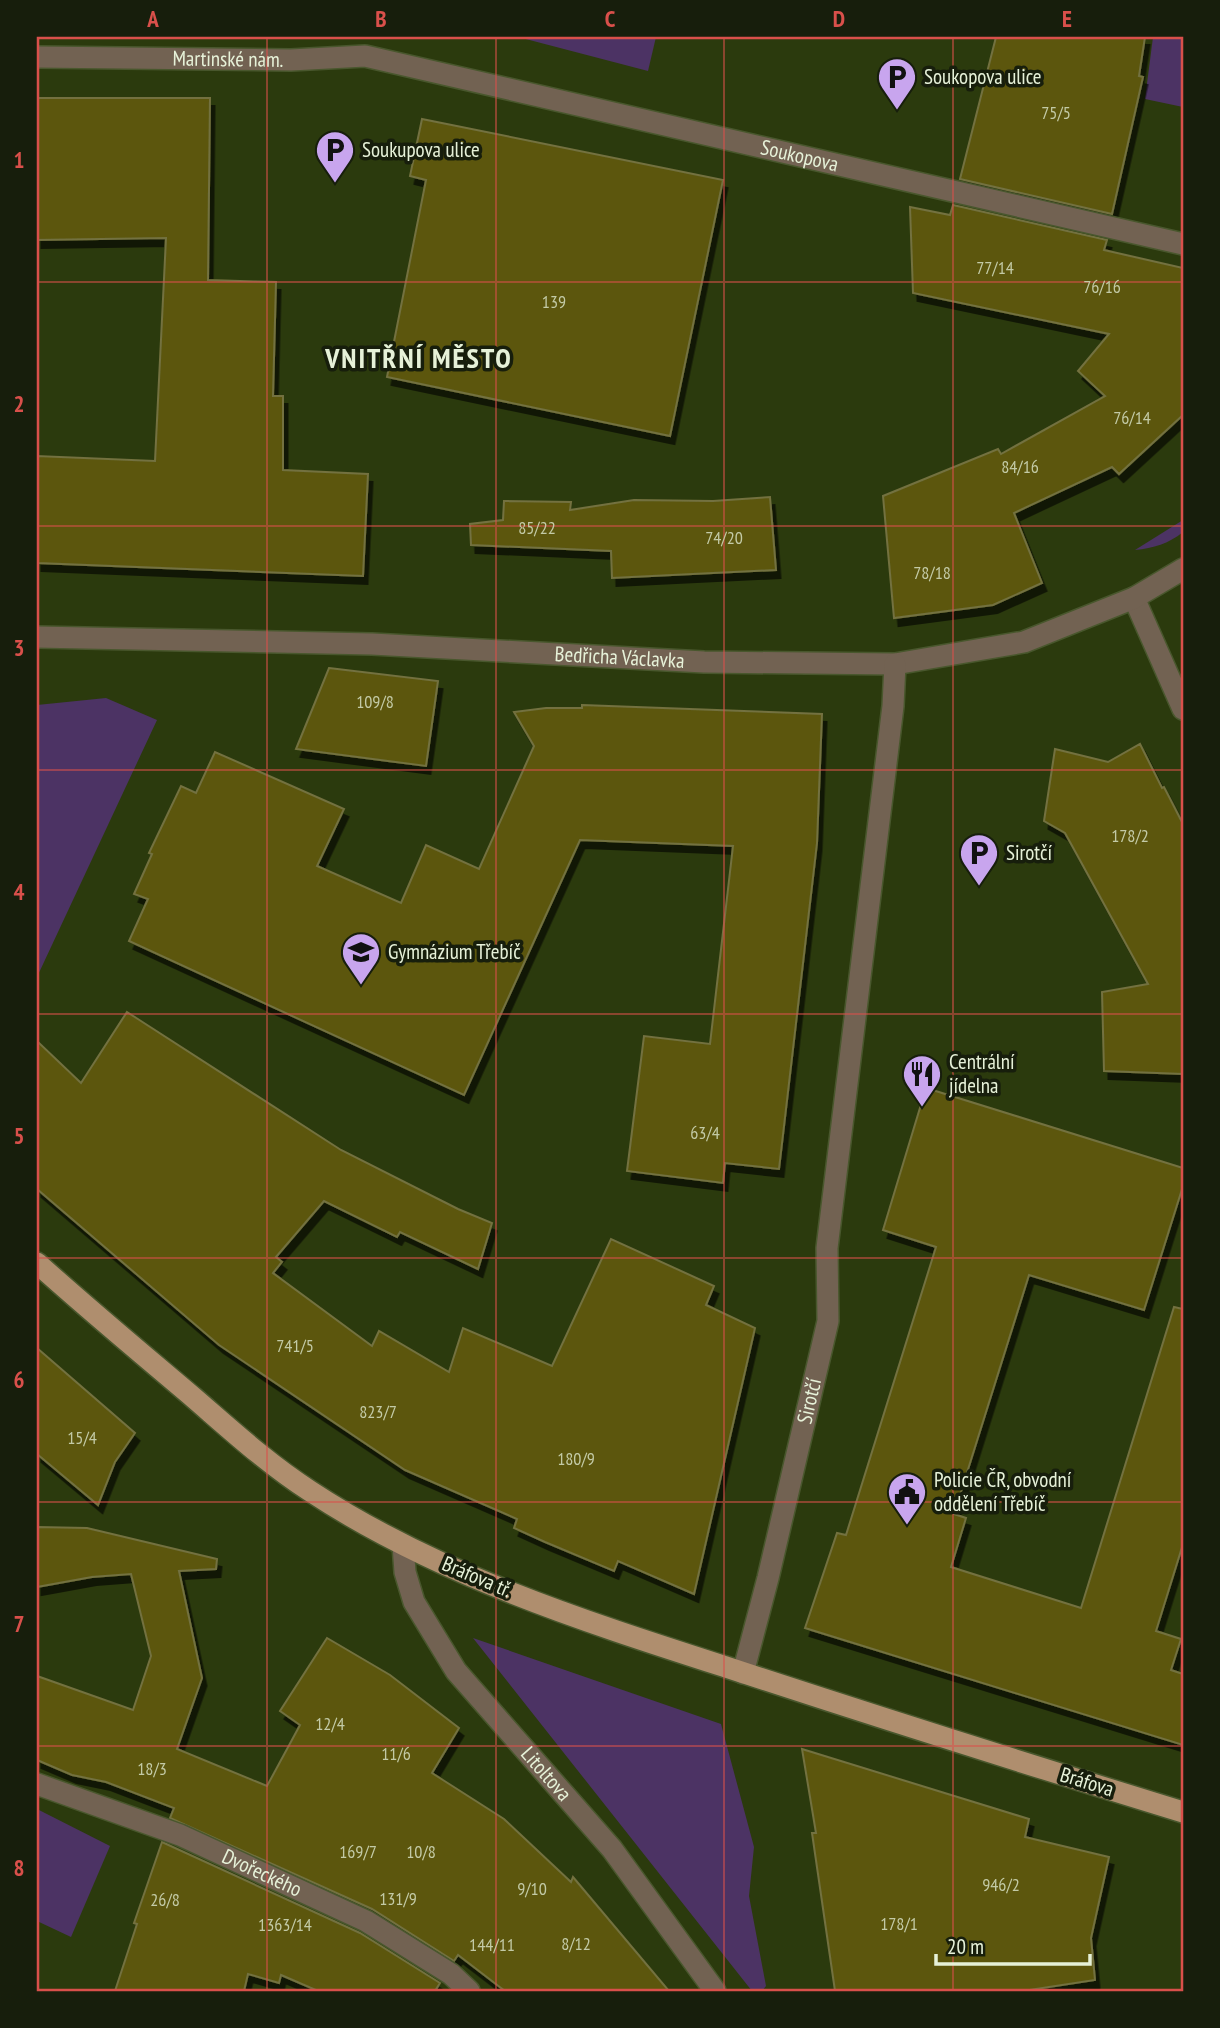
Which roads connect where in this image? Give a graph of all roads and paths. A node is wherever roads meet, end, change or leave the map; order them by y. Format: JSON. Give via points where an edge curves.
{"nodes":[{"id":1,"x":37,"y":57,"type":"edge"},
{"id":2,"x":416,"y":66,"type":"joint"},
{"id":3,"x":1183,"y":244,"type":"edge"},
{"id":4,"x":1183,"y":569,"type":"edge"},
{"id":5,"x":1134,"y":598,"type":"junction"},
{"id":6,"x":37,"y":637,"type":"edge"},
{"id":7,"x":895,"y":664,"type":"junction"},
{"id":8,"x":1183,"y":709,"type":"edge"},
{"id":9,"x":37,"y":1263,"type":"edge"},
{"id":10,"x":403,"y":1545,"type":"junction"},
{"id":11,"x":743,"y":1673,"type":"junction"},
{"id":12,"x":992,"y":1753,"type":"joint"},
{"id":13,"x":37,"y":1784,"type":"edge"},
{"id":14,"x":1183,"y":1812,"type":"edge"},
{"id":15,"x":470,"y":1991,"type":"edge"},
{"id":16,"x":715,"y":1991,"type":"edge"}],
"edges":[{"from":1,"to":2,"type":"street","name":"Martinské nám.","via":[[291,60],[365,56]]},
{"from":2,"to":3,"type":"street","name":"Soukopova"},
{"from":4,"to":5,"type":"street","name":"Bedřicha Václavka"},
{"from":5,"to":7,"type":"street","name":"Bedřicha Václavka","via":[[1024,642]]},
{"from":5,"to":8,"type":"street"},
{"from":6,"to":7,"type":"street","name":"Bedřicha Václavka","via":[[372,645],[704,663]]},
{"from":7,"to":11,"type":"street","name":"Sirotčí","via":[[827,1248],[828,1321]]},
{"from":9,"to":10,"type":"main road","name":"Bráfova tř.","via":[[276,1468]]},
{"from":10,"to":11,"type":"main road","name":"Bráfova tř.","via":[[565,1613]]},
{"from":10,"to":16,"type":"street","name":"Litoltova","via":[[404,1572],[414,1602],[456,1671],[612,1849]]},
{"from":11,"to":12,"type":"main road","name":"Bráfova tř."},
{"from":12,"to":14,"type":"main road","name":"Bráfova"},
{"from":13,"to":15,"type":"street","name":"Dvořeckého","via":[[180,1835],[366,1921]]}]}
